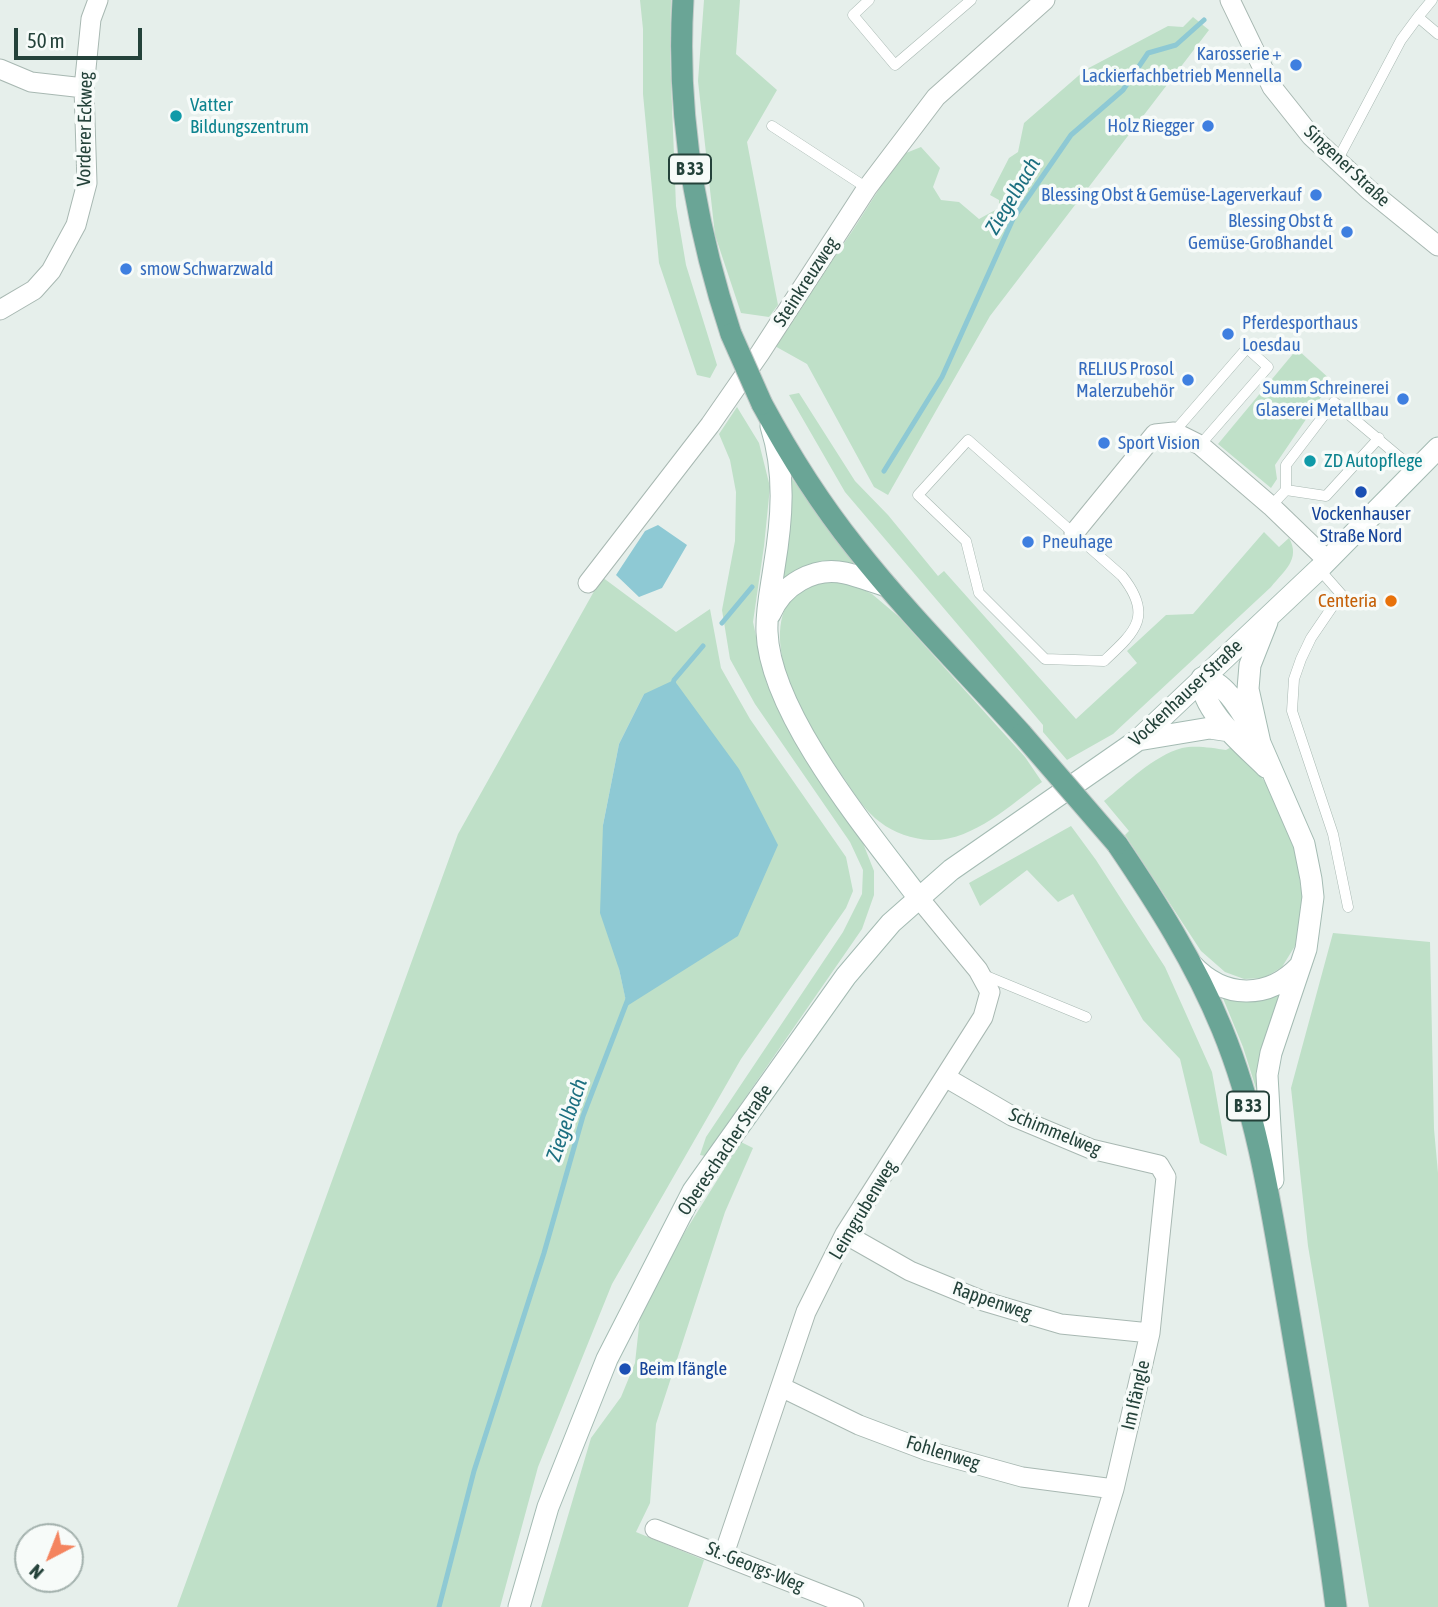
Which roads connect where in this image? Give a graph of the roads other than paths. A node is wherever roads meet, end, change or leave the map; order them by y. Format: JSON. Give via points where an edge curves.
{"nodes":[{"id":1,"x":98,"y":0,"type":"edge"},
{"id":2,"x":683,"y":0,"type":"edge"},
{"id":3,"x":869,"y":0,"type":"edge"},
{"id":4,"x":971,"y":0,"type":"edge"},
{"id":5,"x":1045,"y":0,"type":"edge"},
{"id":6,"x":1230,"y":0,"type":"edge"},
{"id":7,"x":1432,"y":0,"type":"edge"},
{"id":8,"x":1418,"y":17,"type":"junction"},
{"id":9,"x":1438,"y":34,"type":"edge"},
{"id":10,"x":0,"y":69,"type":"edge"},
{"id":11,"x":84,"y":88,"type":"junction"},
{"id":12,"x":772,"y":126,"type":"dead end"},
{"id":13,"x":1337,"y":161,"type":"junction"},
{"id":14,"x":867,"y":187,"type":"junction"},
{"id":15,"x":1438,"y":246,"type":"edge"},
{"id":16,"x":0,"y":310,"type":"edge"},
{"id":17,"x":764,"y":407,"type":"junction"},
{"id":18,"x":1174,"y":432,"type":"junction"},
{"id":19,"x":1378,"y":438,"type":"junction"},
{"id":20,"x":1200,"y":445,"type":"junction"},
{"id":21,"x":1438,"y":448,"type":"edge"},
{"id":22,"x":1416,"y":471,"type":"junction"},
{"id":23,"x":1286,"y":490,"type":"junction"},
{"id":24,"x":1271,"y":506,"type":"junction"},
{"id":25,"x":1073,"y":533,"type":"junction"},
{"id":26,"x":1323,"y":564,"type":"junction"},
{"id":27,"x":588,"y":583,"type":"dead end"},
{"id":28,"x":887,"y":586,"type":"junction"},
{"id":29,"x":1269,"y":616,"type":"junction"},
{"id":30,"x":768,"y":619,"type":"junction"},
{"id":31,"x":1202,"y":678,"type":"junction"},
{"id":32,"x":1230,"y":731,"type":"junction"},
{"id":33,"x":1138,"y":740,"type":"junction"},
{"id":34,"x":1260,"y":743,"type":"junction"},
{"id":35,"x":1271,"y":773,"type":"junction"},
{"id":36,"x":1000,"y":837,"type":"joint"},
{"id":37,"x":918,"y":897,"type":"junction"},
{"id":38,"x":1348,"y":907,"type":"dead end"},
{"id":39,"x":1192,"y":965,"type":"junction"},
{"id":40,"x":1300,"y":966,"type":"junction"},
{"id":41,"x":980,"y":973,"type":"junction"},
{"id":42,"x":1086,"y":1017,"type":"dead end"},
{"id":43,"x":945,"y":1077,"type":"junction"},
{"id":44,"x":1166,"y":1177,"type":"joint"},
{"id":45,"x":845,"y":1234,"type":"junction"},
{"id":46,"x":1279,"y":1254,"type":"junction"},
{"id":47,"x":1150,"y":1333,"type":"junction"},
{"id":48,"x":781,"y":1387,"type":"junction"},
{"id":49,"x":1114,"y":1489,"type":"junction"},
{"id":50,"x":655,"y":1529,"type":"dead end"},
{"id":51,"x":724,"y":1554,"type":"junction"},
{"id":52,"x":519,"y":1607,"type":"edge"},
{"id":53,"x":855,"y":1607,"type":"edge"},
{"id":54,"x":1078,"y":1607,"type":"edge"},
{"id":55,"x":1336,"y":1607,"type":"edge"}],
"edges":[{"from":1,"to":11,"type":"street","name":"Vorderer Eckweg","via":[[90,19]]},
{"from":2,"to":17,"type":"main road","number":"B 33","bridge":true,"via":[[682,73],[689,161],[705,248],[731,334]]},
{"from":3,"to":4,"type":"lane","via":[[853,15],[895,65]]},
{"from":5,"to":14,"type":"street","name":"Steinkreuzweg","via":[[936,97]]},
{"from":6,"to":13,"type":"street","name":"Singener Straße","via":[[1272,87]]},
{"from":7,"to":8,"type":"lane"},
{"from":8,"to":9,"type":"lane"},
{"from":8,"to":13,"type":"lane","via":[[1401,40]]},
{"from":10,"to":11,"type":"street","via":[[31,82]]},
{"from":11,"to":16,"type":"street","name":"Vorderer Eckweg","via":[[86,183],[76,225],[51,271],[34,290]]},
{"from":12,"to":14,"type":"lane"},
{"from":13,"to":15,"type":"street","name":"Singener Straße"},
{"from":14,"to":27,"type":"street","name":"Steinkreuzweg","via":[[717,415]]},
{"from":17,"to":28,"type":"main road","number":"B 33","via":[[824,505]]},
{"from":17,"to":30,"type":"main road","via":[[777,452],[782,493]]},
{"from":18,"to":20,"type":"street"},
{"from":18,"to":20,"type":"lane","via":[[1247,348],[1268,367]]},
{"from":18,"to":25,"type":"street","via":[[1156,435]]},
{"from":19,"to":22,"type":"lane"},
{"from":19,"to":23,"type":"lane","via":[[1326,496]]},
{"from":19,"to":23,"type":"lane","via":[[1334,402],[1286,465]]},
{"from":20,"to":24,"type":"street"},
{"from":21,"to":22,"type":"main road","name":"Vockenhauser Straße"},
{"from":22,"to":26,"type":"main road","name":"Vockenhauser Straße"},
{"from":23,"to":24,"type":"lane"},
{"from":24,"to":26,"type":"street"},
{"from":25,"to":25,"type":"lane","via":[[1122,576],[1136,596],[1138,623],[1104,661],[1045,659],[979,593],[966,541],[918,495],[968,440]]},
{"from":26,"to":29,"type":"main road","name":"Vockenhauser Straße"},
{"from":26,"to":38,"type":"lane","via":[[1341,594],[1301,659],[1294,679],[1292,712],[1333,834]]},
{"from":28,"to":30,"type":"main road","via":[[845,573],[812,574],[784,591]]},
{"from":28,"to":39,"type":"main road","number":"B 33","bridge":true,"via":[[1117,844]]},
{"from":29,"to":31,"type":"main road","name":"Vockenhauser Straße"},
{"from":29,"to":34,"type":"main road","via":[[1251,665],[1248,689]]},
{"from":30,"to":37,"type":"main road","via":[[771,656],[780,686],[804,734]]},
{"from":31,"to":32,"type":"main road","via":[[1204,698]]},
{"from":31,"to":33,"type":"main road","name":"Vockenhauser Straße"},
{"from":31,"to":34,"type":"main road","via":[[1220,684]]},
{"from":32,"to":33,"type":"main road","via":[[1210,728]]},
{"from":32,"to":35,"type":"main road"},
{"from":33,"to":36,"type":"main road","name":"Vockenhauser Straße"},
{"from":34,"to":35,"type":"main road"},
{"from":35,"to":40,"type":"main road","via":[[1304,844],[1311,879],[1311,924]]},
{"from":36,"to":37,"type":"main road","name":"Obereschacher Straße"},
{"from":37,"to":41,"type":"street","name":"Leimgrubenweg"},
{"from":37,"to":52,"type":"main road","name":"Obereschacher Straße","via":[[846,976],[693,1191],[607,1359],[548,1507]]},
{"from":39,"to":40,"type":"main road","via":[[1222,987],[1246,992],[1270,988]]},
{"from":39,"to":46,"type":"main road","number":"B 33","via":[[1223,1030],[1247,1101]]},
{"from":40,"to":46,"type":"main road","via":[[1270,1053],[1267,1075]]},
{"from":41,"to":42,"type":"lane"},
{"from":41,"to":43,"type":"street","name":"Leimgrubenweg","via":[[990,992],[984,1017]]},
{"from":43,"to":44,"type":"street","name":"Schimmelweg","via":[[1012,1116],[1091,1149],[1159,1165]]},
{"from":43,"to":45,"type":"street","name":"Leimgrubenweg"},
{"from":44,"to":47,"type":"street","name":"Im Ifängle"},
{"from":45,"to":47,"type":"street","name":"Rappenweg","via":[[910,1271],[983,1301],[1061,1324]]},
{"from":45,"to":48,"type":"street","name":"Leimgrubenweg","via":[[806,1312]]},
{"from":46,"to":55,"type":"main road","number":"B 33"},
{"from":47,"to":49,"type":"street","name":"Im Ifängle"},
{"from":48,"to":49,"type":"street","name":"Fohlenweg","via":[[859,1426],[928,1451],[1022,1477]]},
{"from":48,"to":51,"type":"street","name":"Leimgrubenweg"},
{"from":49,"to":54,"type":"street","name":"Im Ifängle"},
{"from":50,"to":51,"type":"street","name":"St.-Georgs-Weg"},
{"from":51,"to":53,"type":"street","name":"St.-Georgs-Weg"}]}
